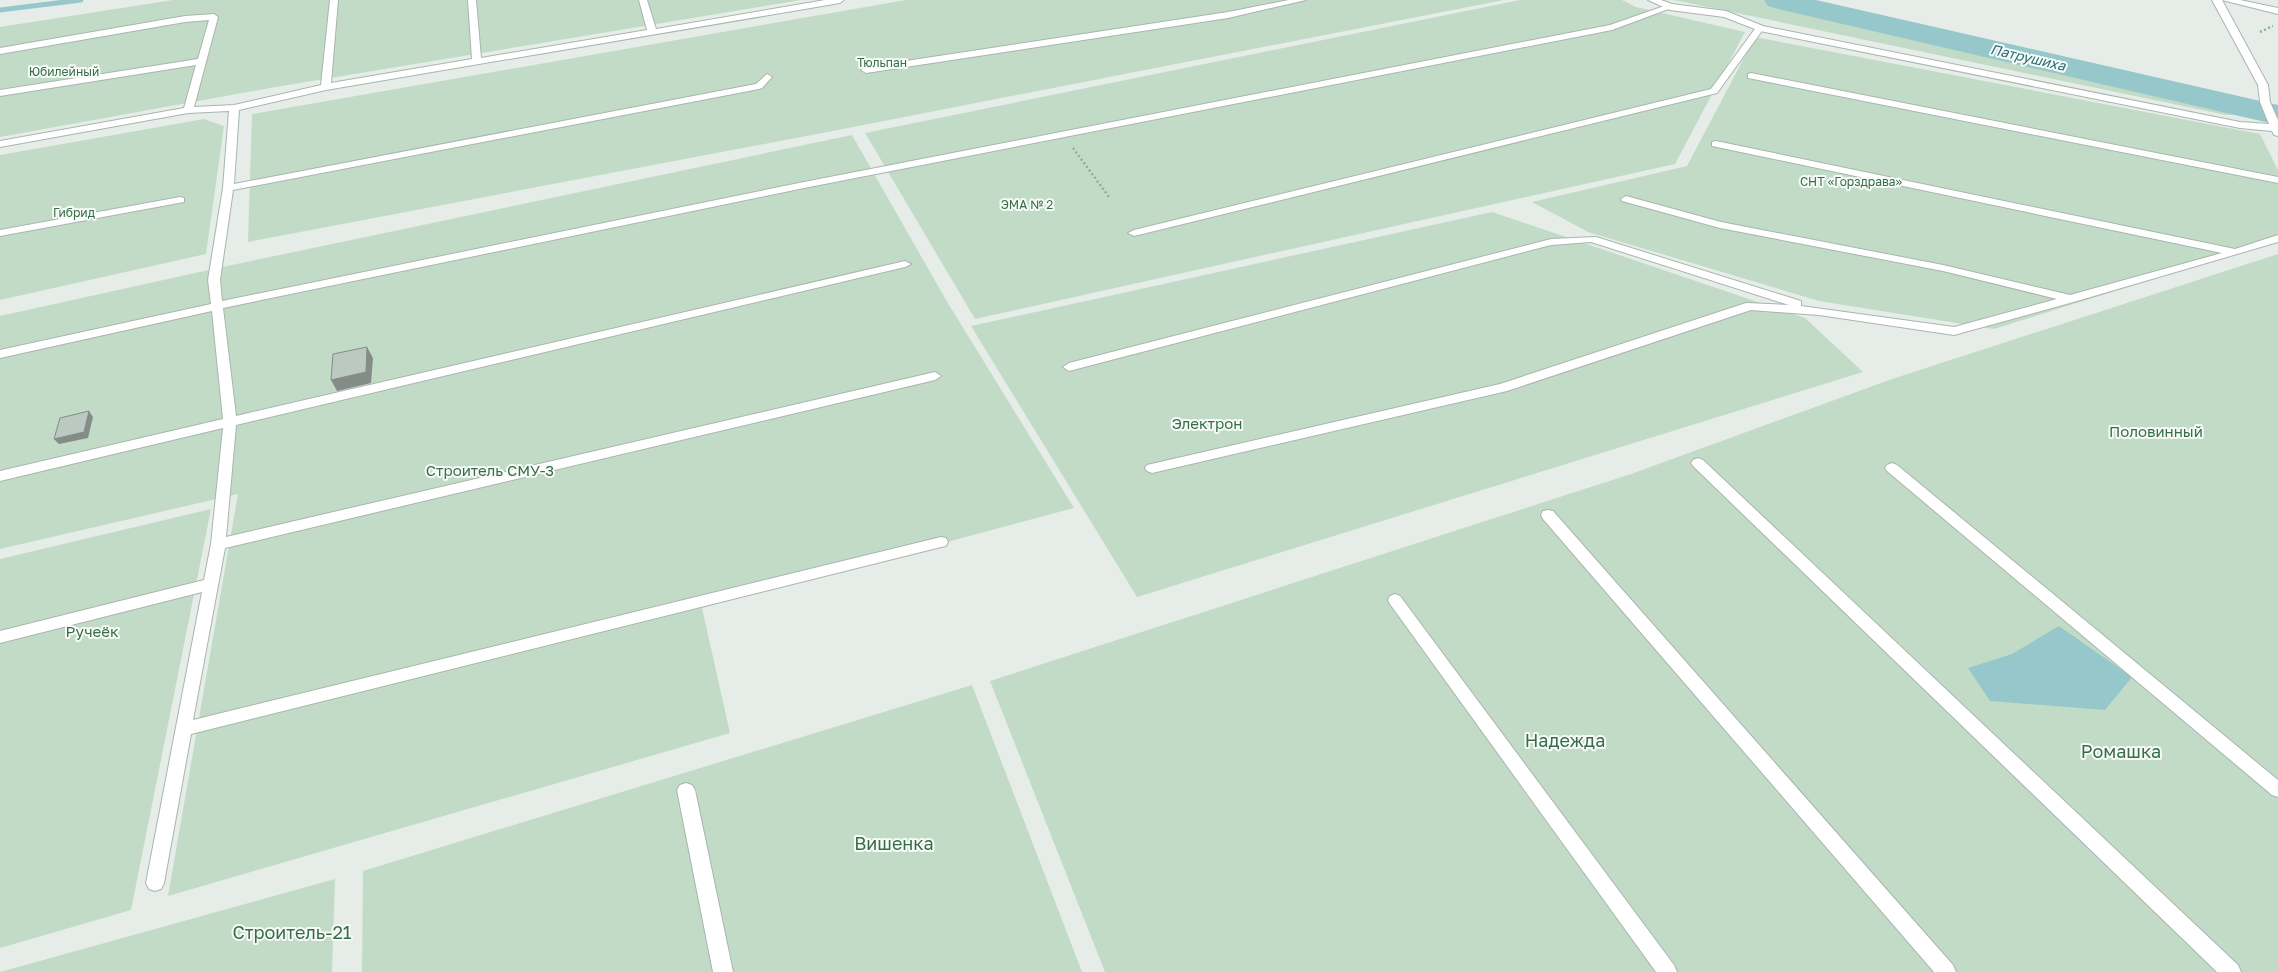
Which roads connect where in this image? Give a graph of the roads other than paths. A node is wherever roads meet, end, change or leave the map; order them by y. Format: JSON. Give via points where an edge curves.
{"nodes":[{"id":1,"x":334,"y":0,"type":"edge"},
{"id":2,"x":472,"y":0,"type":"edge"},
{"id":3,"x":643,"y":0,"type":"edge"},
{"id":4,"x":840,"y":0,"type":"edge"},
{"id":5,"x":1302,"y":0,"type":"edge"},
{"id":6,"x":1653,"y":0,"type":"edge"},
{"id":7,"x":2217,"y":0,"type":"edge"},
{"id":8,"x":2228,"y":0,"type":"edge"},
{"id":9,"x":793,"y":4,"type":"edge"},
{"id":10,"x":1670,"y":7,"type":"junction"},
{"id":11,"x":2278,"y":11,"type":"edge"},
{"id":12,"x":1760,"y":28,"type":"junction"},
{"id":13,"x":652,"y":31,"type":"junction"},
{"id":14,"x":0,"y":51,"type":"edge"},
{"id":15,"x":477,"y":60,"type":"junction"},
{"id":16,"x":202,"y":61,"type":"junction"},
{"id":17,"x":866,"y":70,"type":"dead end"},
{"id":18,"x":1751,"y":76,"type":"dead end"},
{"id":19,"x":767,"y":77,"type":"dead end"},
{"id":20,"x":326,"y":87,"type":"junction"},
{"id":21,"x":0,"y":93,"type":"edge"},
{"id":22,"x":234,"y":108,"type":"junction"},
{"id":23,"x":188,"y":110,"type":"junction"},
{"id":24,"x":2275,"y":128,"type":"edge"},
{"id":25,"x":0,"y":144,"type":"edge"},
{"id":26,"x":1716,"y":144,"type":"dead end"},
{"id":27,"x":2278,"y":180,"type":"edge"},
{"id":28,"x":228,"y":188,"type":"junction"},
{"id":29,"x":180,"y":200,"type":"dead end"},
{"id":30,"x":1626,"y":200,"type":"dead end"},
{"id":31,"x":0,"y":233,"type":"edge"},
{"id":32,"x":1134,"y":233,"type":"dead end"},
{"id":33,"x":2278,"y":238,"type":"edge"},
{"id":34,"x":2237,"y":252,"type":"junction"},
{"id":35,"x":904,"y":264,"type":"dead end"},
{"id":36,"x":2074,"y":299,"type":"junction"},
{"id":37,"x":218,"y":305,"type":"junction"},
{"id":38,"x":1819,"y":311,"type":"junction"},
{"id":39,"x":0,"y":354,"type":"edge"},
{"id":40,"x":1069,"y":367,"type":"dead end"},
{"id":41,"x":935,"y":376,"type":"dead end"},
{"id":42,"x":230,"y":421,"type":"junction"},
{"id":43,"x":1698,"y":463,"type":"dead end"},
{"id":44,"x":1152,"y":468,"type":"dead end"},
{"id":45,"x":1892,"y":468,"type":"dead end"},
{"id":46,"x":0,"y":476,"type":"edge"},
{"id":47,"x":1548,"y":515,"type":"dead end"},
{"id":48,"x":942,"y":542,"type":"dead end"},
{"id":49,"x":218,"y":544,"type":"junction"},
{"id":50,"x":211,"y":584,"type":"junction"},
{"id":51,"x":1395,"y":600,"type":"dead end"},
{"id":52,"x":0,"y":637,"type":"edge"},
{"id":53,"x":185,"y":729,"type":"junction"},
{"id":54,"x":686,"y":790,"type":"dead end"},
{"id":55,"x":2278,"y":790,"type":"edge"},
{"id":56,"x":155,"y":884,"type":"dead end"},
{"id":57,"x":723,"y":972,"type":"edge"},
{"id":58,"x":1667,"y":972,"type":"edge"},
{"id":59,"x":1946,"y":972,"type":"edge"},
{"id":60,"x":2231,"y":972,"type":"edge"}],
"edges":[{"from":1,"to":20,"type":"lane"},
{"from":2,"to":15,"type":"lane"},
{"from":3,"to":13,"type":"lane"},
{"from":4,"to":9,"type":"lane"},
{"from":5,"to":17,"type":"lane","via":[[1228,15]]},
{"from":6,"to":10,"type":"street"},
{"from":7,"to":24,"type":"street","via":[[2263,85],[2265,102]]},
{"from":8,"to":11,"type":"street"},
{"from":9,"to":13,"type":"lane"},
{"from":10,"to":12,"type":"street","via":[[1726,14]]},
{"from":10,"to":37,"type":"lane","via":[[1612,27],[916,163]]},
{"from":12,"to":24,"type":"street","via":[[2230,123]]},
{"from":12,"to":32,"type":"lane","via":[[1714,91]]},
{"from":13,"to":15,"type":"lane"},
{"from":14,"to":16,"type":"lane","via":[[185,19],[214,17]]},
{"from":15,"to":20,"type":"lane"},
{"from":16,"to":21,"type":"lane"},
{"from":16,"to":23,"type":"lane"},
{"from":18,"to":27,"type":"lane"},
{"from":19,"to":28,"type":"lane","via":[[759,86]]},
{"from":20,"to":22,"type":"lane"},
{"from":22,"to":23,"type":"lane"},
{"from":22,"to":28,"type":"lane"},
{"from":23,"to":25,"type":"lane"},
{"from":26,"to":34,"type":"lane"},
{"from":28,"to":37,"type":"lane","via":[[214,280]]},
{"from":29,"to":31,"type":"lane"},
{"from":30,"to":36,"type":"lane","via":[[1720,224],[1943,268]]},
{"from":33,"to":34,"type":"lane"},
{"from":34,"to":36,"type":"lane"},
{"from":35,"to":42,"type":"lane"},
{"from":36,"to":38,"type":"lane","via":[[1954,331]]},
{"from":37,"to":39,"type":"lane"},
{"from":37,"to":42,"type":"lane"},
{"from":38,"to":40,"type":"lane","via":[[1592,239],[1551,242]]},
{"from":38,"to":44,"type":"lane","via":[[1750,306],[1503,388]]},
{"from":41,"to":49,"type":"lane"},
{"from":42,"to":46,"type":"lane"},
{"from":42,"to":49,"type":"lane"},
{"from":43,"to":60,"type":"lane"},
{"from":45,"to":55,"type":"lane"},
{"from":47,"to":59,"type":"lane"},
{"from":48,"to":53,"type":"lane"},
{"from":49,"to":50,"type":"lane"},
{"from":50,"to":52,"type":"lane"},
{"from":50,"to":53,"type":"lane"},
{"from":51,"to":58,"type":"lane"},
{"from":53,"to":56,"type":"lane"},
{"from":54,"to":57,"type":"lane"}]}
